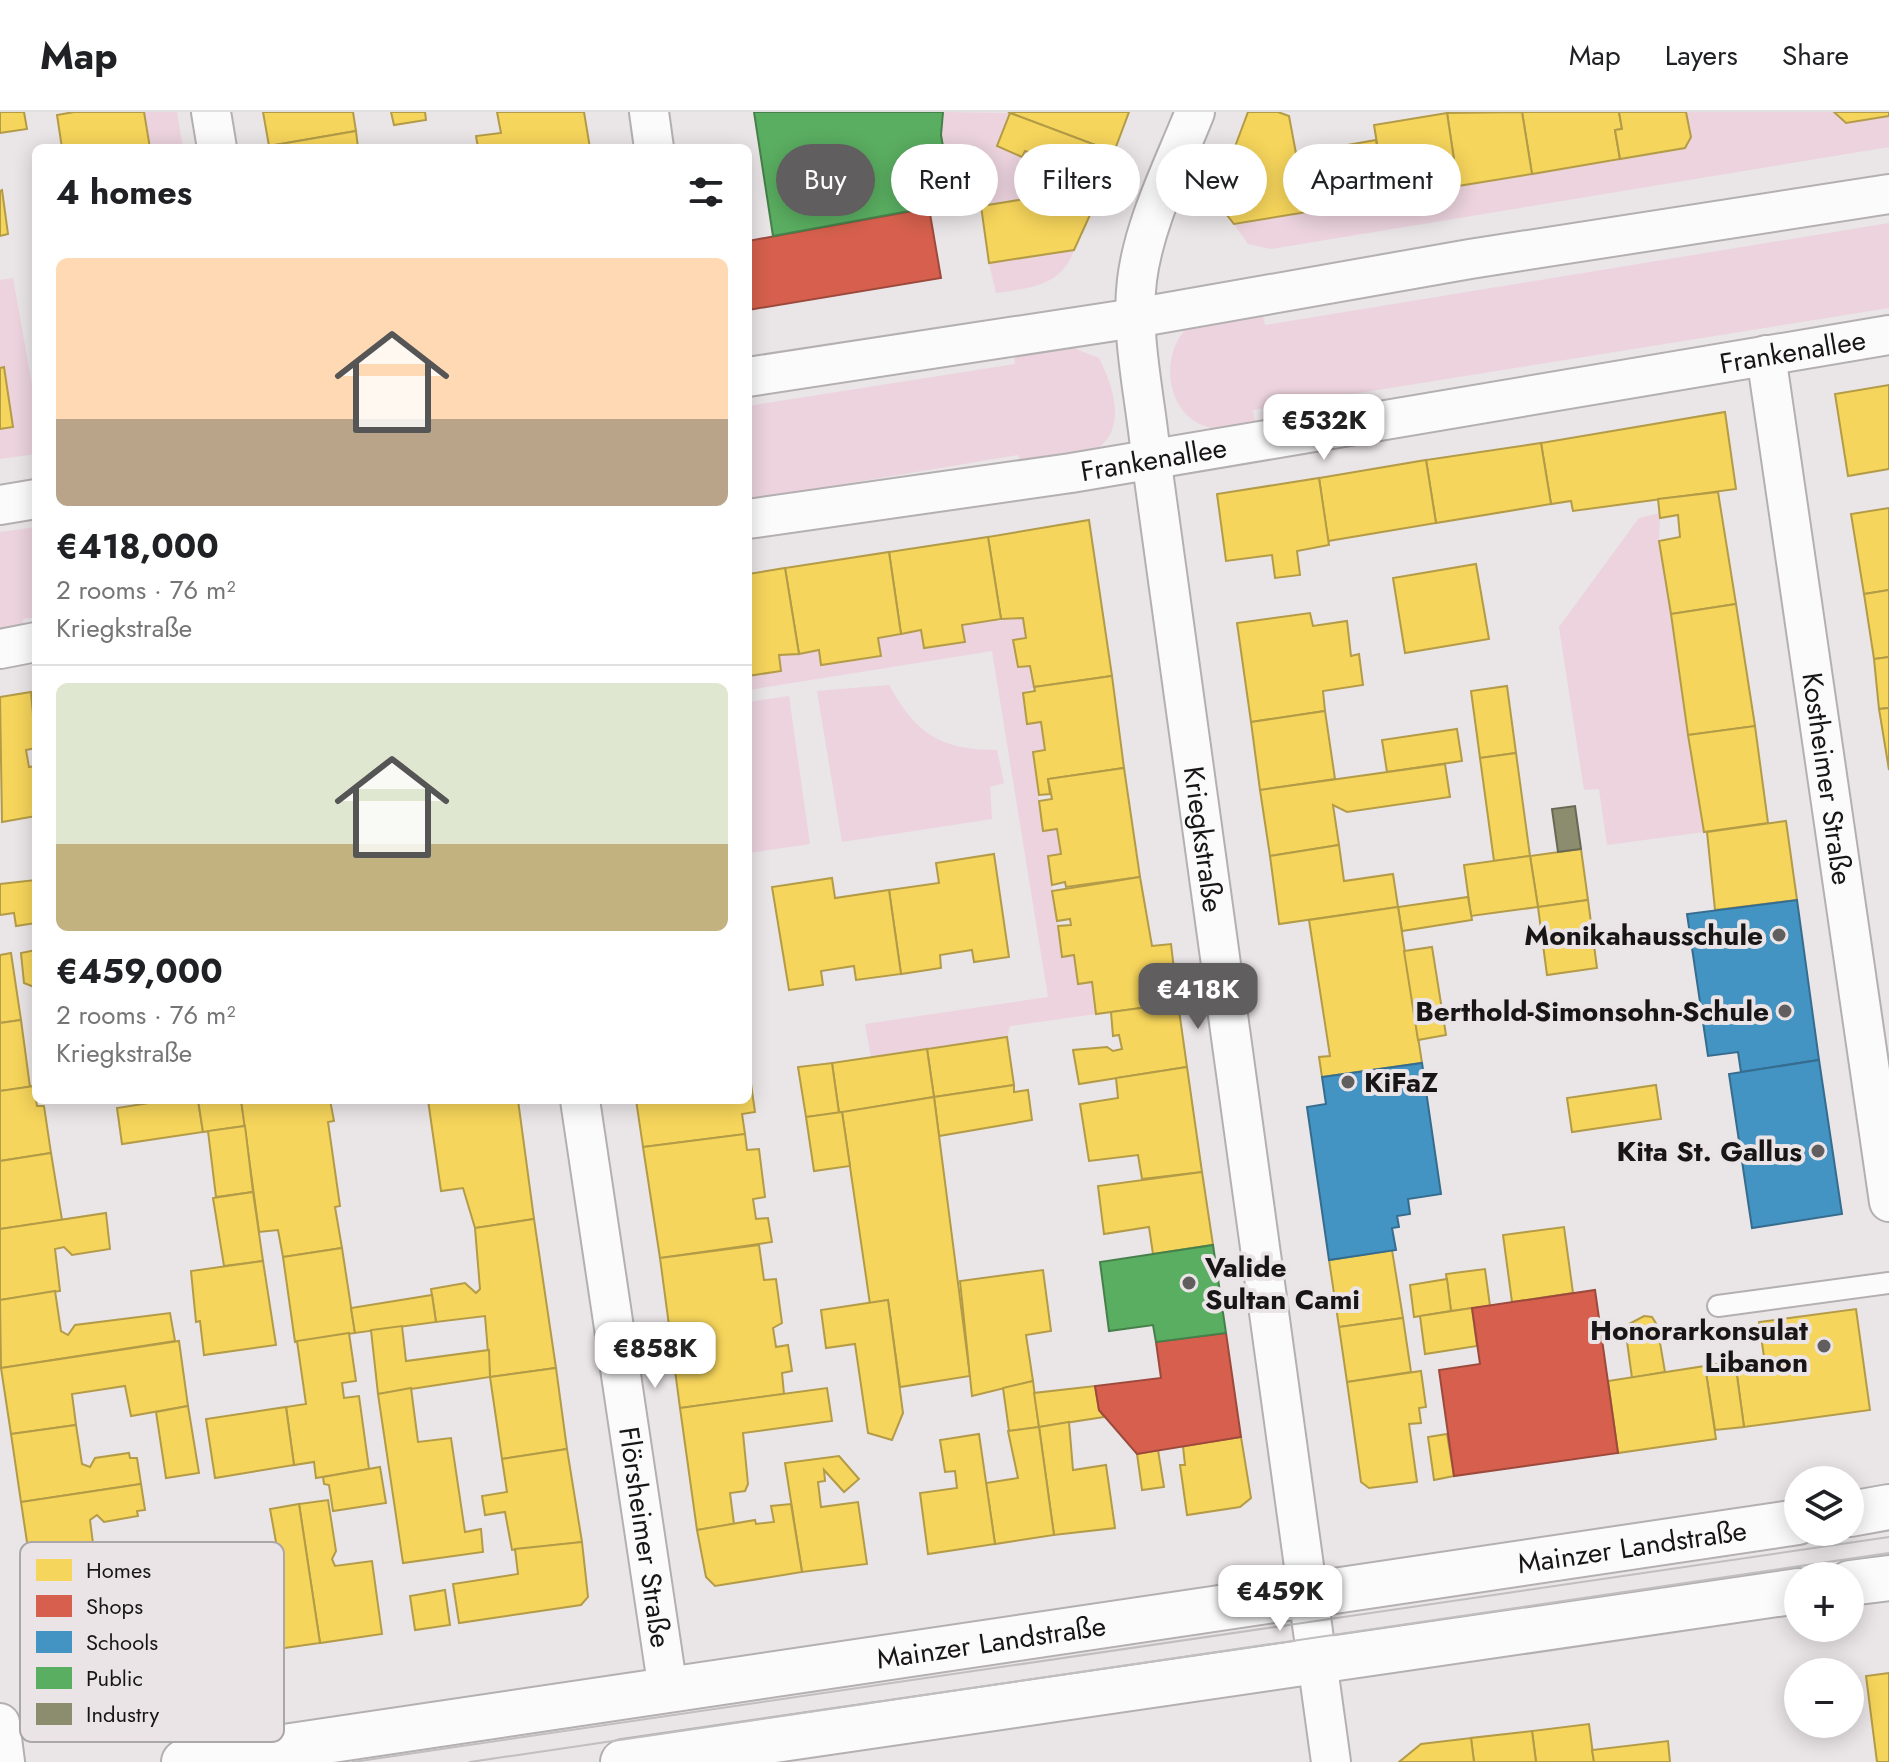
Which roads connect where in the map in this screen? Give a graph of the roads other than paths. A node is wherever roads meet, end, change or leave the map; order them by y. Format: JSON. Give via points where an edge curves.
{"nodes":[{"id":1,"x":211,"y":112,"type":"edge"},
{"id":2,"x":649,"y":112,"type":"edge"},
{"id":3,"x":1195,"y":112,"type":"edge"},
{"id":4,"x":216,"y":144,"type":"edge"},
{"id":5,"x":653,"y":144,"type":"edge"},
{"id":6,"x":1889,"y":194,"type":"edge"},
{"id":7,"x":1135,"y":318,"type":"junction"},
{"id":8,"x":1889,"y":335,"type":"edge"},
{"id":9,"x":1766,"y":355,"type":"junction"},
{"id":10,"x":752,"y":376,"type":"edge"},
{"id":11,"x":1151,"y":457,"type":"junction"},
{"id":12,"x":32,"y":500,"type":"edge"},
{"id":13,"x":0,"y":505,"type":"edge"},
{"id":14,"x":752,"y":518,"type":"edge"},
{"id":15,"x":32,"y":643,"type":"edge"},
{"id":16,"x":0,"y":649,"type":"edge"},
{"id":17,"x":581,"y":1104,"type":"edge"},
{"id":18,"x":1889,"y":1202,"type":"edge"},
{"id":19,"x":1889,"y":1283,"type":"edge"},
{"id":20,"x":1718,"y":1306,"type":"dead end"},
{"id":21,"x":1889,"y":1507,"type":"edge"},
{"id":22,"x":1864,"y":1511,"type":"edge"},
{"id":23,"x":1784,"y":1524,"type":"edge"},
{"id":24,"x":1889,"y":1578,"type":"edge"},
{"id":25,"x":1864,"y":1581,"type":"edge"},
{"id":26,"x":1784,"y":1593,"type":"edge"},
{"id":27,"x":1306,"y":1596,"type":"junction"},
{"id":28,"x":1316,"y":1662,"type":"junction"},
{"id":29,"x":668,"y":1690,"type":"junction"},
{"id":30,"x":0,"y":1723,"type":"edge"},
{"id":31,"x":752,"y":1752,"type":"edge"},
{"id":32,"x":5,"y":1762,"type":"edge"},
{"id":33,"x":184,"y":1762,"type":"edge"},
{"id":34,"x":623,"y":1762,"type":"edge"},
{"id":35,"x":1331,"y":1762,"type":"edge"}],
"edges":[{"from":1,"to":4,"type":"street"},
{"from":2,"to":5,"type":"street"},
{"from":3,"to":7,"type":"street","name":"Kriegkstraße","via":[[1145,243]]},
{"from":6,"to":7,"type":"street"},
{"from":7,"to":10,"type":"street"},
{"from":7,"to":11,"type":"street","name":"Kriegkstraße"},
{"from":8,"to":9,"type":"street","name":"Frankenallee"},
{"from":9,"to":11,"type":"street","name":"Frankenallee"},
{"from":9,"to":18,"type":"street","name":"Kostheimer Straße"},
{"from":11,"to":14,"type":"street","name":"Frankenallee"},
{"from":11,"to":27,"type":"street","name":"Kriegkstraße"},
{"from":12,"to":13,"type":"street"},
{"from":15,"to":16,"type":"street"},
{"from":17,"to":29,"type":"street","name":"Flörsheimer Straße"},
{"from":19,"to":20,"type":"lane"},
{"from":21,"to":22,"type":"main road"},
{"from":23,"to":27,"type":"main road","name":"Mainzer Landstraße"},
{"from":24,"to":25,"type":"main road"},
{"from":26,"to":28,"type":"main road"},
{"from":27,"to":28,"type":"street","name":"Kriegkstraße"},
{"from":27,"to":29,"type":"main road","name":"Mainzer Landstraße"},
{"from":28,"to":31,"type":"main road"},
{"from":28,"to":35,"type":"street","name":"Kriegkstraße"},
{"from":29,"to":33,"type":"main road","name":"Mainzer Landstraße"},
{"from":30,"to":32,"type":"street"},
{"from":31,"to":34,"type":"main road"}]}
